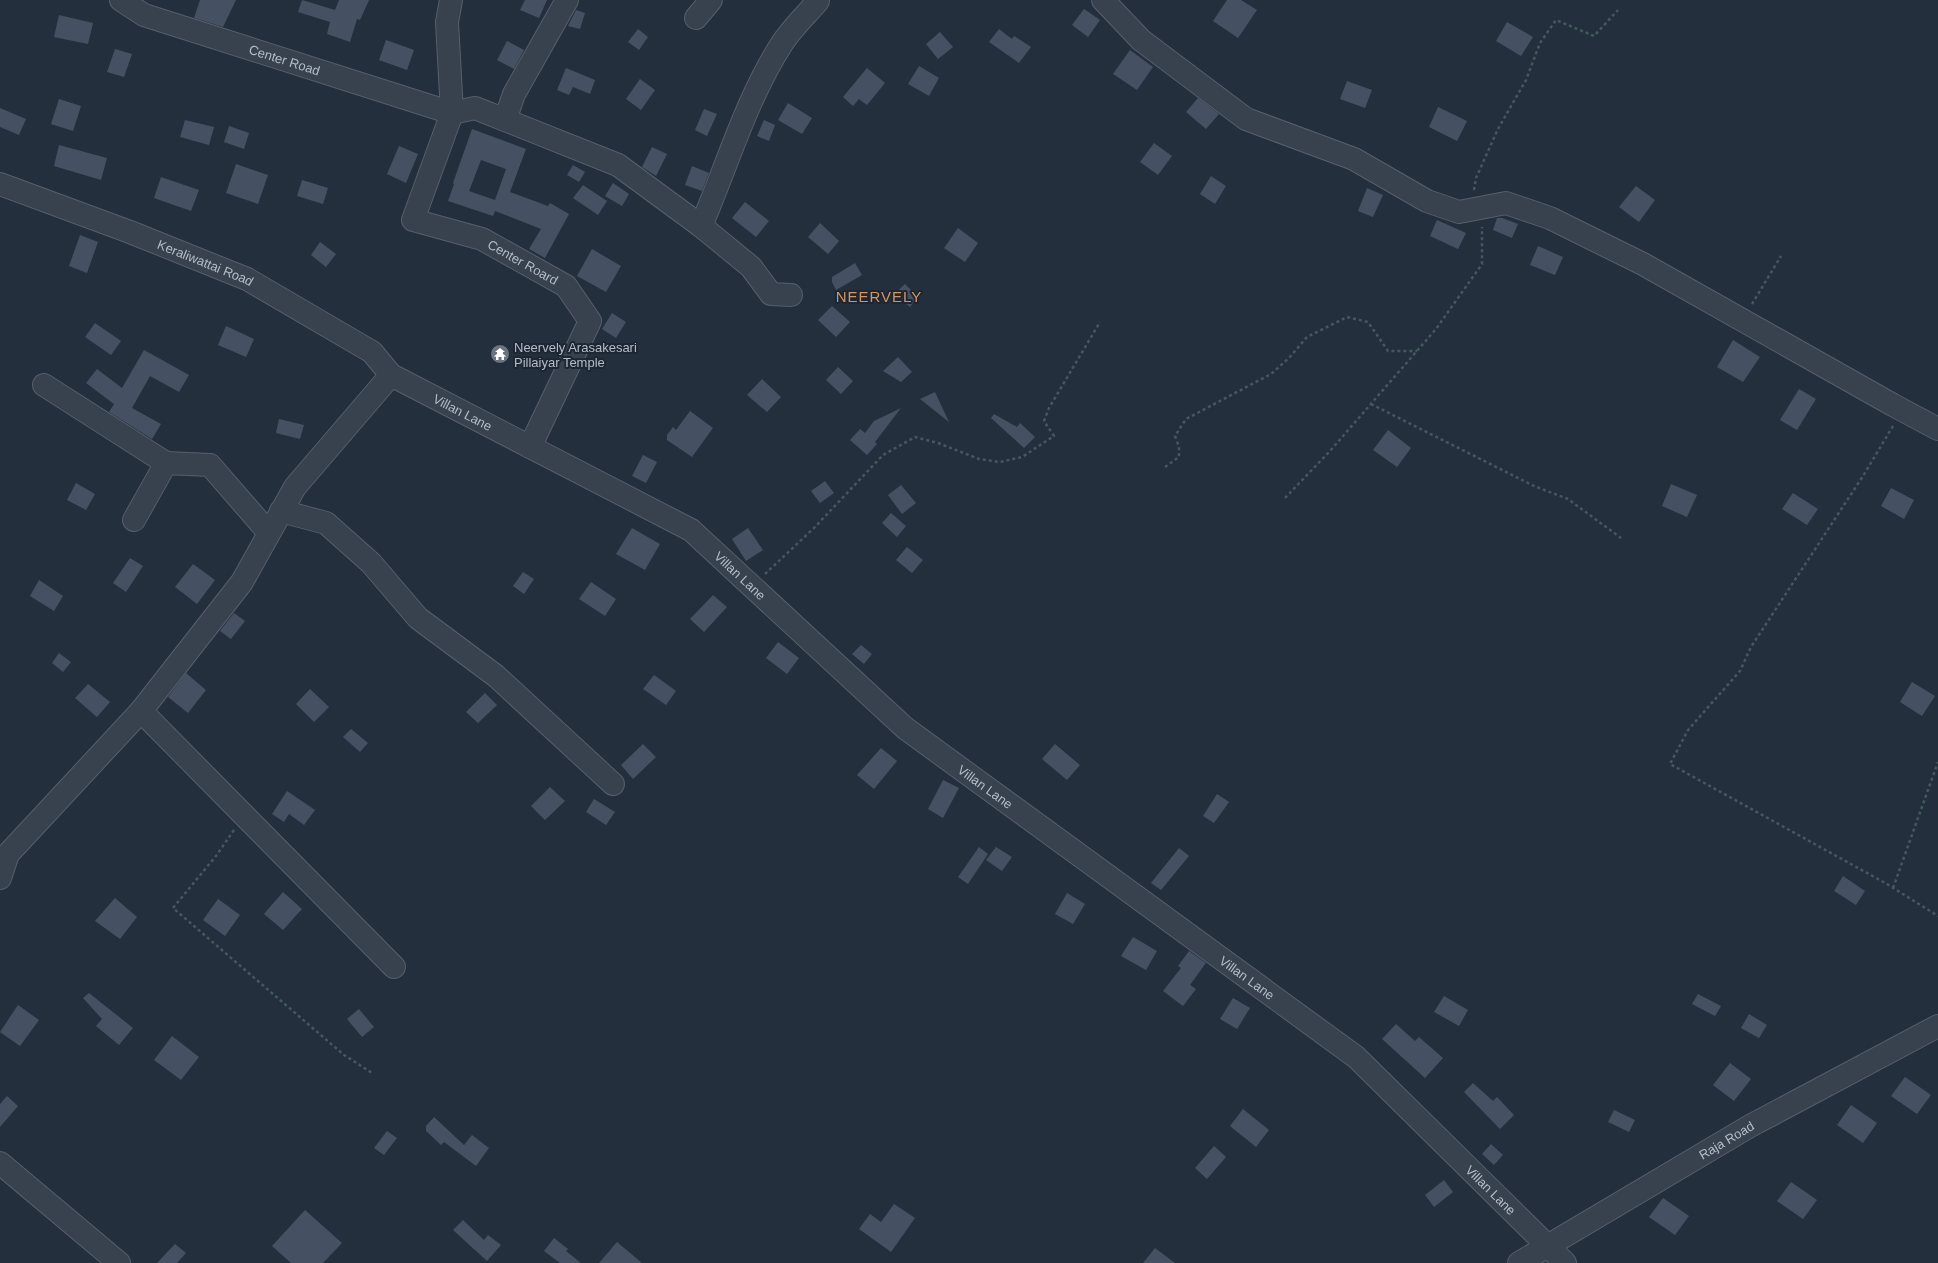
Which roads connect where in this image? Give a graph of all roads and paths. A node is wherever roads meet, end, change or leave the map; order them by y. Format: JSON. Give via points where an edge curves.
{"nodes":[{"id":1,"x":121,"y":0,"type":"edge"},
{"id":2,"x":451,"y":0,"type":"edge"},
{"id":3,"x":567,"y":0,"type":"edge"},
{"id":4,"x":711,"y":0,"type":"edge"},
{"id":5,"x":818,"y":0,"type":"edge"},
{"id":6,"x":1103,"y":0,"type":"edge"},
{"id":7,"x":1618,"y":10,"type":"dead end"},
{"id":8,"x":696,"y":18,"type":"dead end"},
{"id":9,"x":452,"y":113,"type":"junction"},
{"id":10,"x":505,"y":120,"type":"junction"},
{"id":11,"x":0,"y":184,"type":"edge"},
{"id":12,"x":1476,"y":209,"type":"junction"},
{"id":13,"x":701,"y":226,"type":"junction"},
{"id":14,"x":1781,"y":256,"type":"dead end"},
{"id":15,"x":791,"y":295,"type":"dead end"},
{"id":16,"x":1742,"y":320,"type":"junction"},
{"id":17,"x":1100,"y":322,"type":"dead end"},
{"id":18,"x":1417,"y":351,"type":"junction"},
{"id":19,"x":391,"y":375,"type":"junction"},
{"id":20,"x":44,"y":385,"type":"dead end"},
{"id":21,"x":1371,"y":404,"type":"junction"},
{"id":22,"x":1902,"y":410,"type":"junction"},
{"id":23,"x":1938,"y":429,"type":"edge"},
{"id":24,"x":530,"y":447,"type":"junction"},
{"id":25,"x":166,"y":463,"type":"junction"},
{"id":26,"x":1165,"y":467,"type":"dead end"},
{"id":27,"x":1285,"y":498,"type":"dead end"},
{"id":28,"x":281,"y":512,"type":"junction"},
{"id":29,"x":134,"y":520,"type":"dead end"},
{"id":30,"x":269,"y":534,"type":"junction"},
{"id":31,"x":1621,"y":538,"type":"dead end"},
{"id":32,"x":753,"y":587,"type":"junction"},
{"id":33,"x":141,"y":711,"type":"junction"},
{"id":34,"x":1938,"y":762,"type":"edge"},
{"id":35,"x":612,"y":784,"type":"dead end"},
{"id":36,"x":244,"y":815,"type":"junction"},
{"id":37,"x":0,"y":878,"type":"edge"},
{"id":38,"x":1893,"y":888,"type":"junction"},
{"id":39,"x":1938,"y":916,"type":"edge"},
{"id":40,"x":394,"y":967,"type":"dead end"},
{"id":41,"x":1938,"y":1026,"type":"edge"},
{"id":42,"x":372,"y":1073,"type":"dead end"},
{"id":43,"x":0,"y":1163,"type":"edge"},
{"id":44,"x":1547,"y":1247,"type":"junction"},
{"id":45,"x":119,"y":1263,"type":"edge"},
{"id":46,"x":1519,"y":1263,"type":"edge"},
{"id":47,"x":1565,"y":1263,"type":"edge"}],
"edges":[{"from":1,"to":9,"type":"street","name":"Center Road","via":[[144,15]]},
{"from":2,"to":9,"type":"street","via":[[447,22]]},
{"from":3,"to":10,"type":"street","via":[[514,94]]},
{"from":4,"to":8,"type":"street"},
{"from":5,"to":13,"type":"street","via":[[782,44],[757,87]]},
{"from":6,"to":12,"type":"street","via":[[1141,40],[1246,119],[1354,159],[1427,201],[1459,212]]},
{"from":7,"to":12,"type":"path","via":[[1594,36],[1556,20],[1540,43],[1526,80],[1498,129],[1476,178]]},
{"from":9,"to":10,"type":"street","via":[[475,108]]},
{"from":9,"to":24,"type":"street","name":"Center Roard","via":[[413,220],[482,239],[560,282],[566,286],[590,321]]},
{"from":10,"to":13,"type":"street","via":[[618,165]]},
{"from":11,"to":19,"type":"street","name":"Keraliwattai Road","via":[[247,279],[372,352]]},
{"from":12,"to":16,"type":"street","via":[[1506,204],[1550,218],[1643,264]]},
{"from":12,"to":18,"type":"path","via":[[1482,264],[1436,329]]},
{"from":13,"to":15,"type":"street","via":[[751,267],[771,294]]},
{"from":14,"to":16,"type":"path"},
{"from":16,"to":22,"type":"street"},
{"from":17,"to":32,"type":"path","via":[[1049,408],[1044,421],[1054,436],[1022,457],[1000,462],[979,459],[915,437],[883,455],[814,528]]},
{"from":18,"to":21,"type":"path"},
{"from":18,"to":26,"type":"path","via":[[1388,351],[1368,322],[1346,317],[1307,337],[1271,374],[1186,419],[1175,436],[1179,457]]},
{"from":19,"to":24,"type":"street","name":"Villan Lane"},
{"from":19,"to":28,"type":"street","via":[[294,487]]},
{"from":20,"to":25,"type":"street"},
{"from":21,"to":27,"type":"path"},
{"from":21,"to":31,"type":"path","via":[[1534,486],[1568,499]]},
{"from":22,"to":23,"type":"street"},
{"from":22,"to":38,"type":"path","via":[[1863,476],[1751,647],[1740,671],[1688,730],[1670,764]]},
{"from":24,"to":32,"type":"street","name":"Villan Lane","via":[[691,530]]},
{"from":25,"to":29,"type":"street"},
{"from":25,"to":30,"type":"street","via":[[210,465]]},
{"from":28,"to":30,"type":"street"},
{"from":28,"to":35,"type":"street","via":[[326,523],[371,563],[418,618],[496,676]]},
{"from":30,"to":33,"type":"street","via":[[242,582]]},
{"from":32,"to":44,"type":"street","name":"Villan Lane","via":[[905,728],[1356,1057]]},
{"from":33,"to":36,"type":"street"},
{"from":33,"to":37,"type":"street","via":[[8,854]]},
{"from":34,"to":38,"type":"path"},
{"from":36,"to":40,"type":"street"},
{"from":36,"to":42,"type":"path","via":[[216,856],[173,908],[344,1055]]},
{"from":38,"to":39,"type":"path"},
{"from":41,"to":44,"type":"street","name":"Raja Road","via":[[1750,1126]]},
{"from":43,"to":45,"type":"street"},
{"from":44,"to":46,"type":"street","name":"Raja Road"},
{"from":44,"to":47,"type":"street","name":"Villan Lane"}]}
